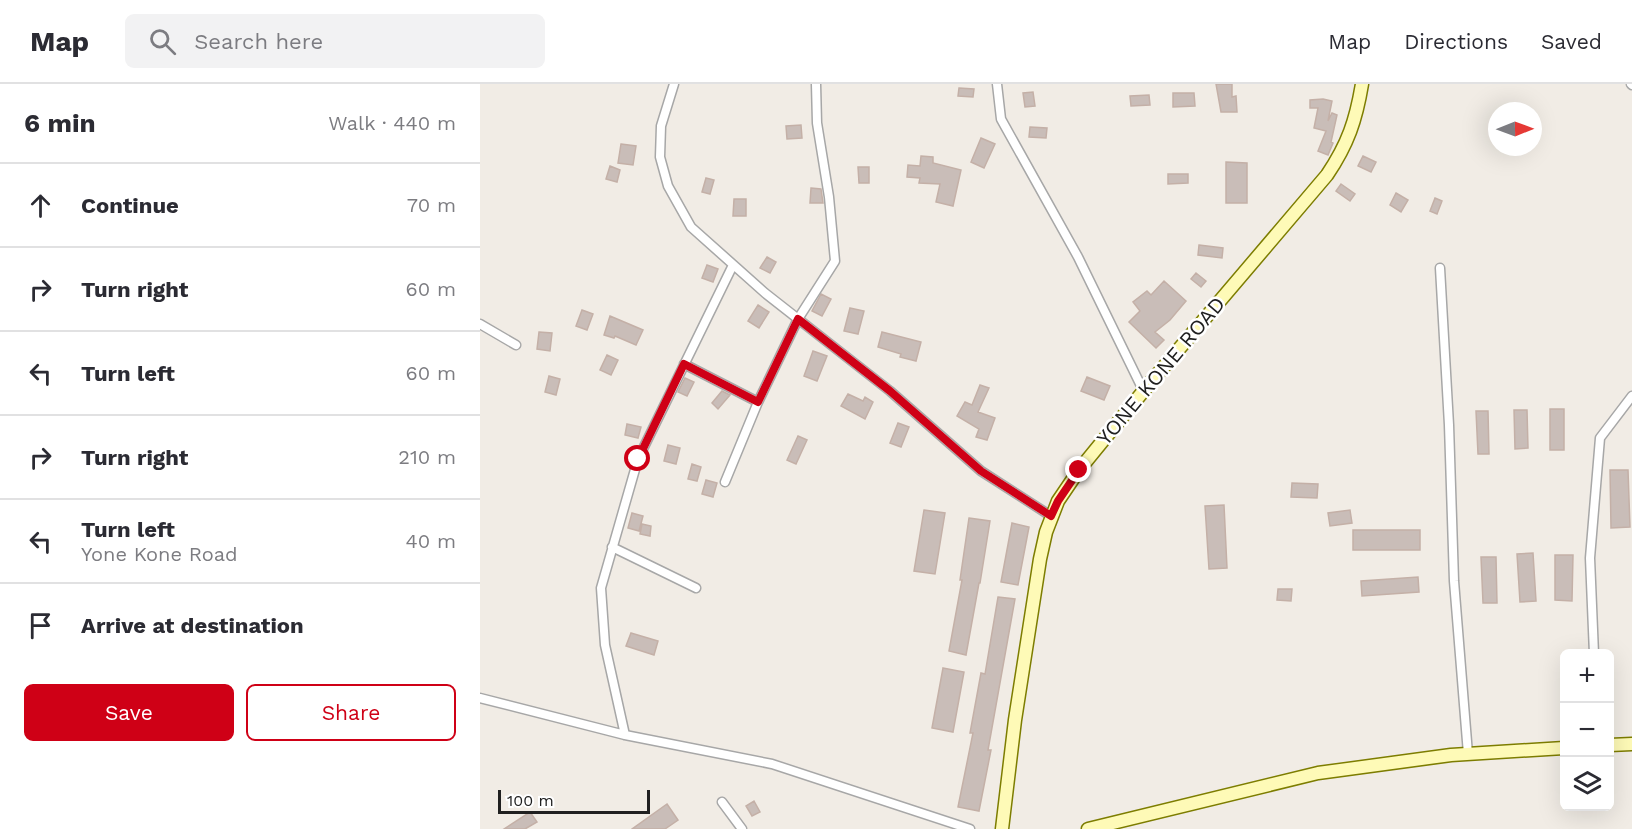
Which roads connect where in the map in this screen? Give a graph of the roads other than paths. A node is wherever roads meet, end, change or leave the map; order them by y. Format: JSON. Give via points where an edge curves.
{"nodes":[{"id":1,"x":674,"y":84,"type":"edge"},
{"id":2,"x":816,"y":84,"type":"edge"},
{"id":3,"x":997,"y":84,"type":"edge"},
{"id":4,"x":1362,"y":84,"type":"edge"},
{"id":5,"x":733,"y":265,"type":"junction"},
{"id":6,"x":1440,"y":268,"type":"dead end"},
{"id":7,"x":798,"y":319,"type":"junction"},
{"id":8,"x":480,"y":324,"type":"edge"},
{"id":9,"x":516,"y":345,"type":"dead end"},
{"id":10,"x":684,"y":364,"type":"junction"},
{"id":11,"x":1143,"y":392,"type":"junction"},
{"id":12,"x":1632,"y":396,"type":"edge"},
{"id":13,"x":758,"y":402,"type":"junction"},
{"id":14,"x":725,"y":482,"type":"dead end"},
{"id":15,"x":1051,"y":516,"type":"junction"},
{"id":16,"x":612,"y":547,"type":"junction"},
{"id":17,"x":696,"y":588,"type":"dead end"},
{"id":18,"x":1594,"y":649,"type":"edge"},
{"id":19,"x":480,"y":698,"type":"edge"},
{"id":20,"x":625,"y":735,"type":"junction"},
{"id":21,"x":1632,"y":744,"type":"edge"},
{"id":22,"x":1614,"y":745,"type":"edge"},
{"id":23,"x":1560,"y":748,"type":"edge"},
{"id":24,"x":1468,"y":754,"type":"junction"},
{"id":25,"x":722,"y":802,"type":"dead end"},
{"id":26,"x":742,"y":829,"type":"edge"},
{"id":27,"x":970,"y":829,"type":"edge"},
{"id":28,"x":1002,"y":829,"type":"edge"},
{"id":29,"x":1088,"y":829,"type":"edge"}],
"edges":[{"from":1,"to":5,"type":"street","via":[[661,126],[660,157],[668,186],[691,228]]},
{"from":2,"to":7,"type":"street","via":[[817,123],[835,261]]},
{"from":3,"to":11,"type":"street","via":[[1001,118],[1078,257]]},
{"from":4,"to":11,"type":"street","name":"YONE KONE ROAD","via":[[1350,134],[1327,174]]},
{"from":5,"to":7,"type":"street"},
{"from":5,"to":10,"type":"street"},
{"from":6,"to":24,"type":"street","via":[[1454,581]]},
{"from":7,"to":13,"type":"street"},
{"from":7,"to":15,"type":"street","via":[[890,391],[981,471]]},
{"from":8,"to":9,"type":"street"},
{"from":10,"to":13,"type":"street"},
{"from":10,"to":16,"type":"street","via":[[638,459]]},
{"from":11,"to":15,"type":"street","name":"YONE KONE ROAD","via":[[1079,470]]},
{"from":12,"to":18,"type":"street","via":[[1600,438],[1590,558]]},
{"from":13,"to":14,"type":"street"},
{"from":15,"to":28,"type":"street","name":"YONE KONE ROAD","via":[[1040,559]]},
{"from":16,"to":17,"type":"street"},
{"from":16,"to":20,"type":"street","via":[[601,588],[605,645]]},
{"from":19,"to":20,"type":"street"},
{"from":20,"to":27,"type":"street","via":[[772,764]]},
{"from":21,"to":22,"type":"street"},
{"from":23,"to":24,"type":"street"},
{"from":24,"to":29,"type":"street","via":[[1318,773]]},
{"from":25,"to":26,"type":"street"}]}
